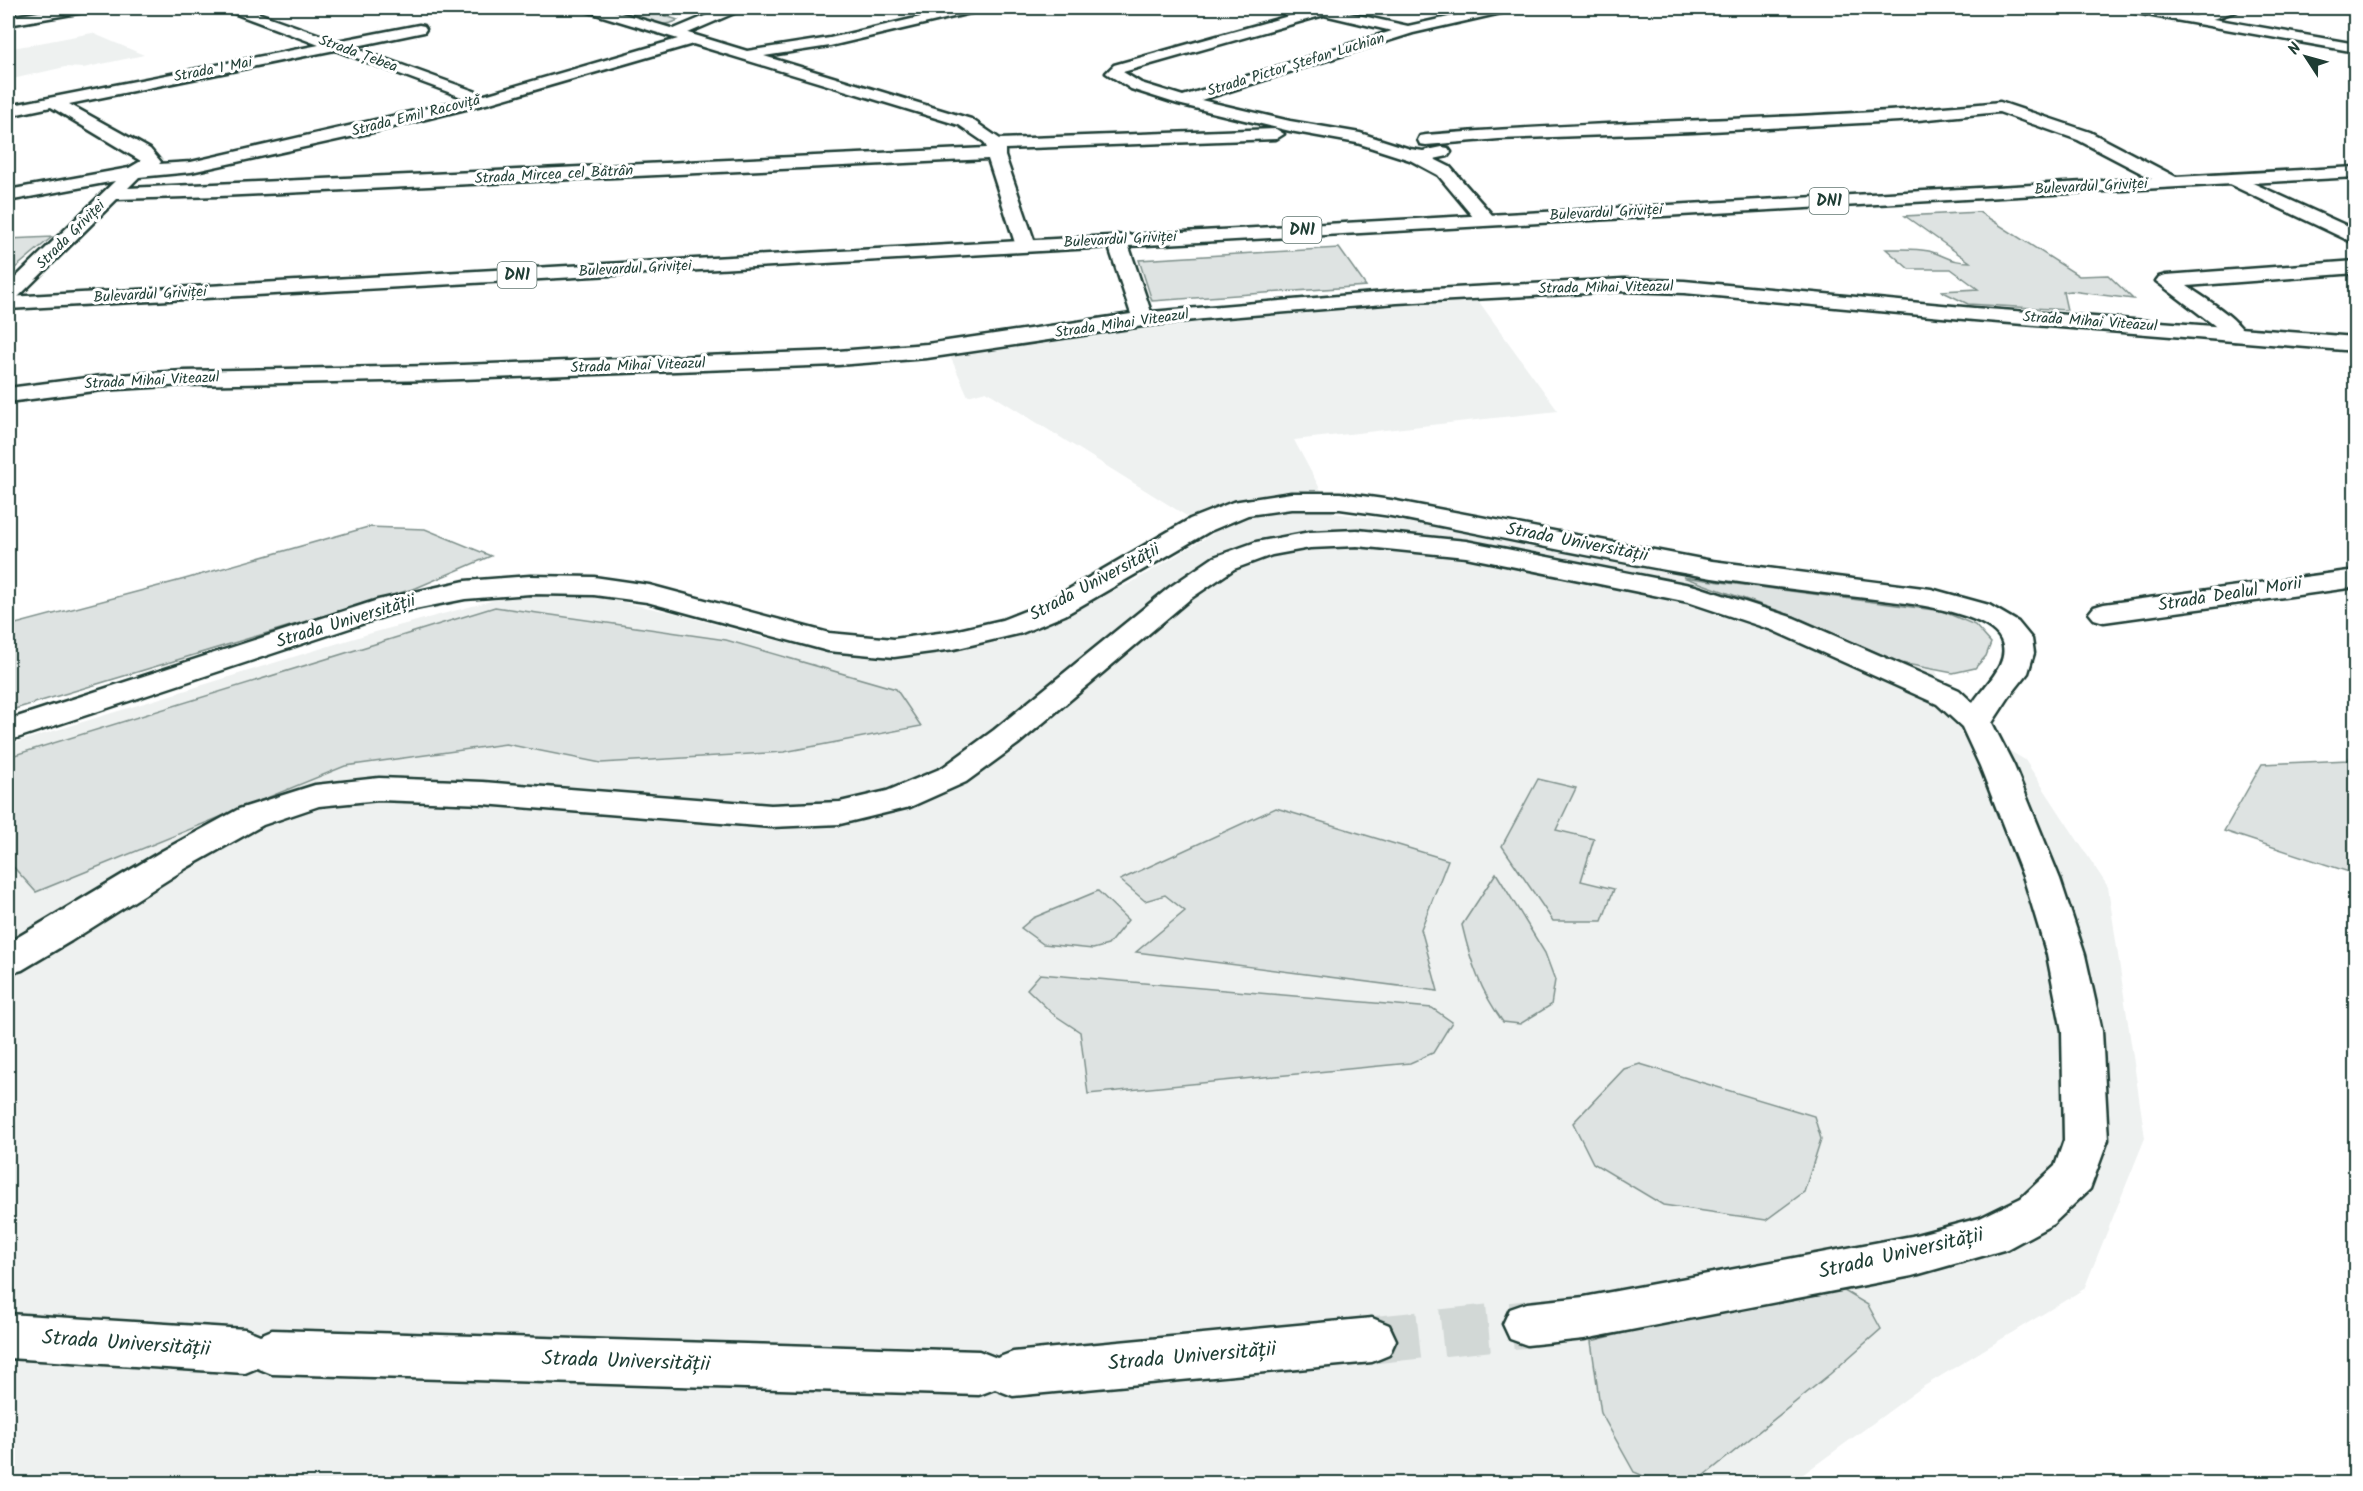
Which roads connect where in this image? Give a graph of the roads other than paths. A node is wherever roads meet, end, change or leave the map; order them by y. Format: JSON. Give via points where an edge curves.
{"nodes":[{"id":1,"x":84,"y":8,"type":"edge"},
{"id":2,"x":233,"y":8,"type":"edge"},
{"id":3,"x":591,"y":8,"type":"edge"},
{"id":4,"x":734,"y":8,"type":"edge"},
{"id":5,"x":974,"y":8,"type":"edge"},
{"id":6,"x":1505,"y":8,"type":"edge"},
{"id":7,"x":2130,"y":8,"type":"edge"},
{"id":8,"x":2232,"y":8,"type":"edge"},
{"id":9,"x":1329,"y":9,"type":"edge"},
{"id":10,"x":678,"y":17,"type":"dead end"},
{"id":11,"x":2197,"y":20,"type":"junction"},
{"id":12,"x":8,"y":21,"type":"edge"},
{"id":13,"x":699,"y":23,"type":"junction"},
{"id":14,"x":419,"y":29,"type":"dead end"},
{"id":15,"x":1409,"y":30,"type":"junction"},
{"id":16,"x":676,"y":33,"type":"junction"},
{"id":17,"x":693,"y":39,"type":"junction"},
{"id":18,"x":336,"y":46,"type":"junction"},
{"id":19,"x":2355,"y":50,"type":"edge"},
{"id":20,"x":742,"y":54,"type":"junction"},
{"id":21,"x":484,"y":100,"type":"junction"},
{"id":22,"x":1184,"y":101,"type":"junction"},
{"id":23,"x":54,"y":102,"type":"junction"},
{"id":24,"x":8,"y":111,"type":"edge"},
{"id":25,"x":1320,"y":132,"type":"junction"},
{"id":26,"x":1499,"y":134,"type":"junction"},
{"id":27,"x":1360,"y":138,"type":"junction"},
{"id":28,"x":1126,"y":140,"type":"junction"},
{"id":29,"x":1417,"y":145,"type":"junction"},
{"id":30,"x":996,"y":148,"type":"junction"},
{"id":31,"x":1444,"y":157,"type":"junction"},
{"id":32,"x":134,"y":172,"type":"junction"},
{"id":33,"x":2355,"y":172,"type":"edge"},
{"id":34,"x":2233,"y":178,"type":"junction"},
{"id":35,"x":2172,"y":182,"type":"junction"},
{"id":36,"x":112,"y":194,"type":"junction"},
{"id":37,"x":8,"y":195,"type":"edge"},
{"id":38,"x":1486,"y":220,"type":"junction"},
{"id":39,"x":2355,"y":238,"type":"edge"},
{"id":40,"x":1117,"y":241,"type":"junction"},
{"id":41,"x":1026,"y":246,"type":"junction"},
{"id":42,"x":2355,"y":267,"type":"edge"},
{"id":43,"x":8,"y":296,"type":"edge"},
{"id":44,"x":8,"y":303,"type":"edge"},
{"id":45,"x":1143,"y":319,"type":"junction"},
{"id":46,"x":2235,"y":334,"type":"junction"},
{"id":47,"x":2355,"y":344,"type":"edge"},
{"id":48,"x":8,"y":395,"type":"edge"},
{"id":49,"x":2355,"y":578,"type":"edge"},
{"id":50,"x":2104,"y":613,"type":"dead end"},
{"id":51,"x":1976,"y":723,"type":"junction"},
{"id":52,"x":8,"y":731,"type":"edge"},
{"id":53,"x":8,"y":960,"type":"edge"},
{"id":54,"x":1527,"y":1324,"type":"tunnel mouth"},
{"id":55,"x":8,"y":1336,"type":"edge"},
{"id":56,"x":1372,"y":1340,"type":"tunnel mouth"}],
"edges":[{"from":1,"to":12,"type":"street"},
{"from":2,"to":18,"type":"street","name":"Strada Țebea"},
{"from":3,"to":16,"type":"street"},
{"from":4,"to":13,"type":"street"},
{"from":5,"to":20,"type":"street","via":[[830,42]]},
{"from":6,"to":15,"type":"street","name":"Strada Pictor Ștefan Luchian"},
{"from":7,"to":11,"type":"street"},
{"from":8,"to":11,"type":"street"},
{"from":9,"to":15,"type":"street","name":"Strada Pictor Ștefan Luchian"},
{"from":9,"to":22,"type":"street","name":"Strada Pictor Ștefan Luchian","via":[[1119,68],[1114,73],[1136,86]]},
{"from":10,"to":13,"type":"street"},
{"from":11,"to":19,"type":"street"},
{"from":13,"to":16,"type":"street"},
{"from":14,"to":18,"type":"street","name":"Strada 1 Mai"},
{"from":15,"to":22,"type":"street","name":"Strada Pictor Ștefan Luchian"},
{"from":16,"to":17,"type":"street"},
{"from":17,"to":20,"type":"street"},
{"from":17,"to":21,"type":"street","name":"Strada Emil Racoviță"},
{"from":18,"to":21,"type":"street","name":"Strada Țebea"},
{"from":18,"to":23,"type":"street","name":"Strada 1 Mai"},
{"from":20,"to":30,"type":"street","via":[[957,120],[985,134]]},
{"from":21,"to":32,"type":"street","name":"Strada Emil Racoviță","via":[[191,167]]},
{"from":22,"to":25,"type":"street","name":"Strada Pictor Ștefan Luchian"},
{"from":22,"to":28,"type":"street","name":"Strada Pictor Ștefan Luchian","via":[[1178,119]]},
{"from":23,"to":24,"type":"street","name":"Strada 1 Mai"},
{"from":23,"to":32,"type":"street","via":[[144,153],[152,162]]},
{"from":25,"to":27,"type":"street","name":"Strada Pictor Ștefan Luchian"},
{"from":25,"to":28,"type":"street","name":"Strada Pictor Ștefan Luchian"},
{"from":26,"to":29,"type":"street"},
{"from":26,"to":31,"type":"street"},
{"from":26,"to":35,"type":"street","via":[[1918,116],[2000,107],[2084,136]]},
{"from":27,"to":29,"type":"street"},
{"from":27,"to":29,"type":"street","via":[[1399,152]]},
{"from":28,"to":30,"type":"street","name":"Strada Pictor Ștefan Luchian"},
{"from":29,"to":31,"type":"street"},
{"from":30,"to":36,"type":"street","name":"Strada Mircea cel Bătrân","via":[[231,191]]},
{"from":30,"to":41,"type":"street"},
{"from":31,"to":38,"type":"street"},
{"from":32,"to":36,"type":"street","name":"Strada Griviței"},
{"from":32,"to":37,"type":"street","name":"Strada Emil Racoviță"},
{"from":33,"to":34,"type":"street","name":"Bulevardul Griviței","number":"DN1"},
{"from":34,"to":35,"type":"street","name":"Bulevardul Griviței","number":"DN1"},
{"from":34,"to":39,"type":"street","name":"Bulevardul Griviței"},
{"from":35,"to":38,"type":"street","name":"Bulevardul Griviței","number":"DN1"},
{"from":36,"to":43,"type":"street","name":"Strada Griviței"},
{"from":38,"to":40,"type":"street","name":"Bulevardul Griviței","number":"DN1"},
{"from":40,"to":41,"type":"street","name":"Bulevardul Griviței","number":"DN1"},
{"from":40,"to":45,"type":"street"},
{"from":41,"to":44,"type":"street","name":"Bulevardul Griviței","number":"DN1"},
{"from":42,"to":46,"type":"street","via":[[2166,282],[2222,320]]},
{"from":45,"to":46,"type":"street","name":"Strada Mihai Viteazul","via":[[1397,297],[1624,285]]},
{"from":45,"to":48,"type":"street","name":"Strada Mihai Viteazul","via":[[927,351],[838,358],[184,378]]},
{"from":46,"to":47,"type":"street","name":"Strada Mihai Viteazul"},
{"from":49,"to":50,"type":"street","name":"Strada Dealul Morii"},
{"from":51,"to":52,"type":"street","name":"Strada Universității","via":[[2014,670],[2020,651],[2013,634],[1994,616],[1965,605],[1712,569],[1391,508],[1292,501],[1242,508],[1200,525],[1055,609],[1011,627],[954,640],[894,648],[828,642],[650,594],[594,586],[465,590],[388,606]]},
{"from":51,"to":53,"type":"street","name":"Strada Universității","via":[[1948,697],[1911,679],[1784,624],[1695,595],[1466,549],[1357,538],[1310,540],[1266,548],[1224,563],[1180,593],[1006,737],[954,775],[898,799],[840,813],[771,816],[471,792],[379,789],[315,796],[251,817]]},
{"from":51,"to":54,"type":"street","name":"Strada Universității","via":[[2042,879],[2082,1030],[2086,1140],[2074,1176],[2037,1211],[1979,1238],[1912,1256],[1584,1318]]},
{"from":55,"to":56,"type":"street","name":"Strada Universității","via":[[259,1351],[996,1373]]}]}
